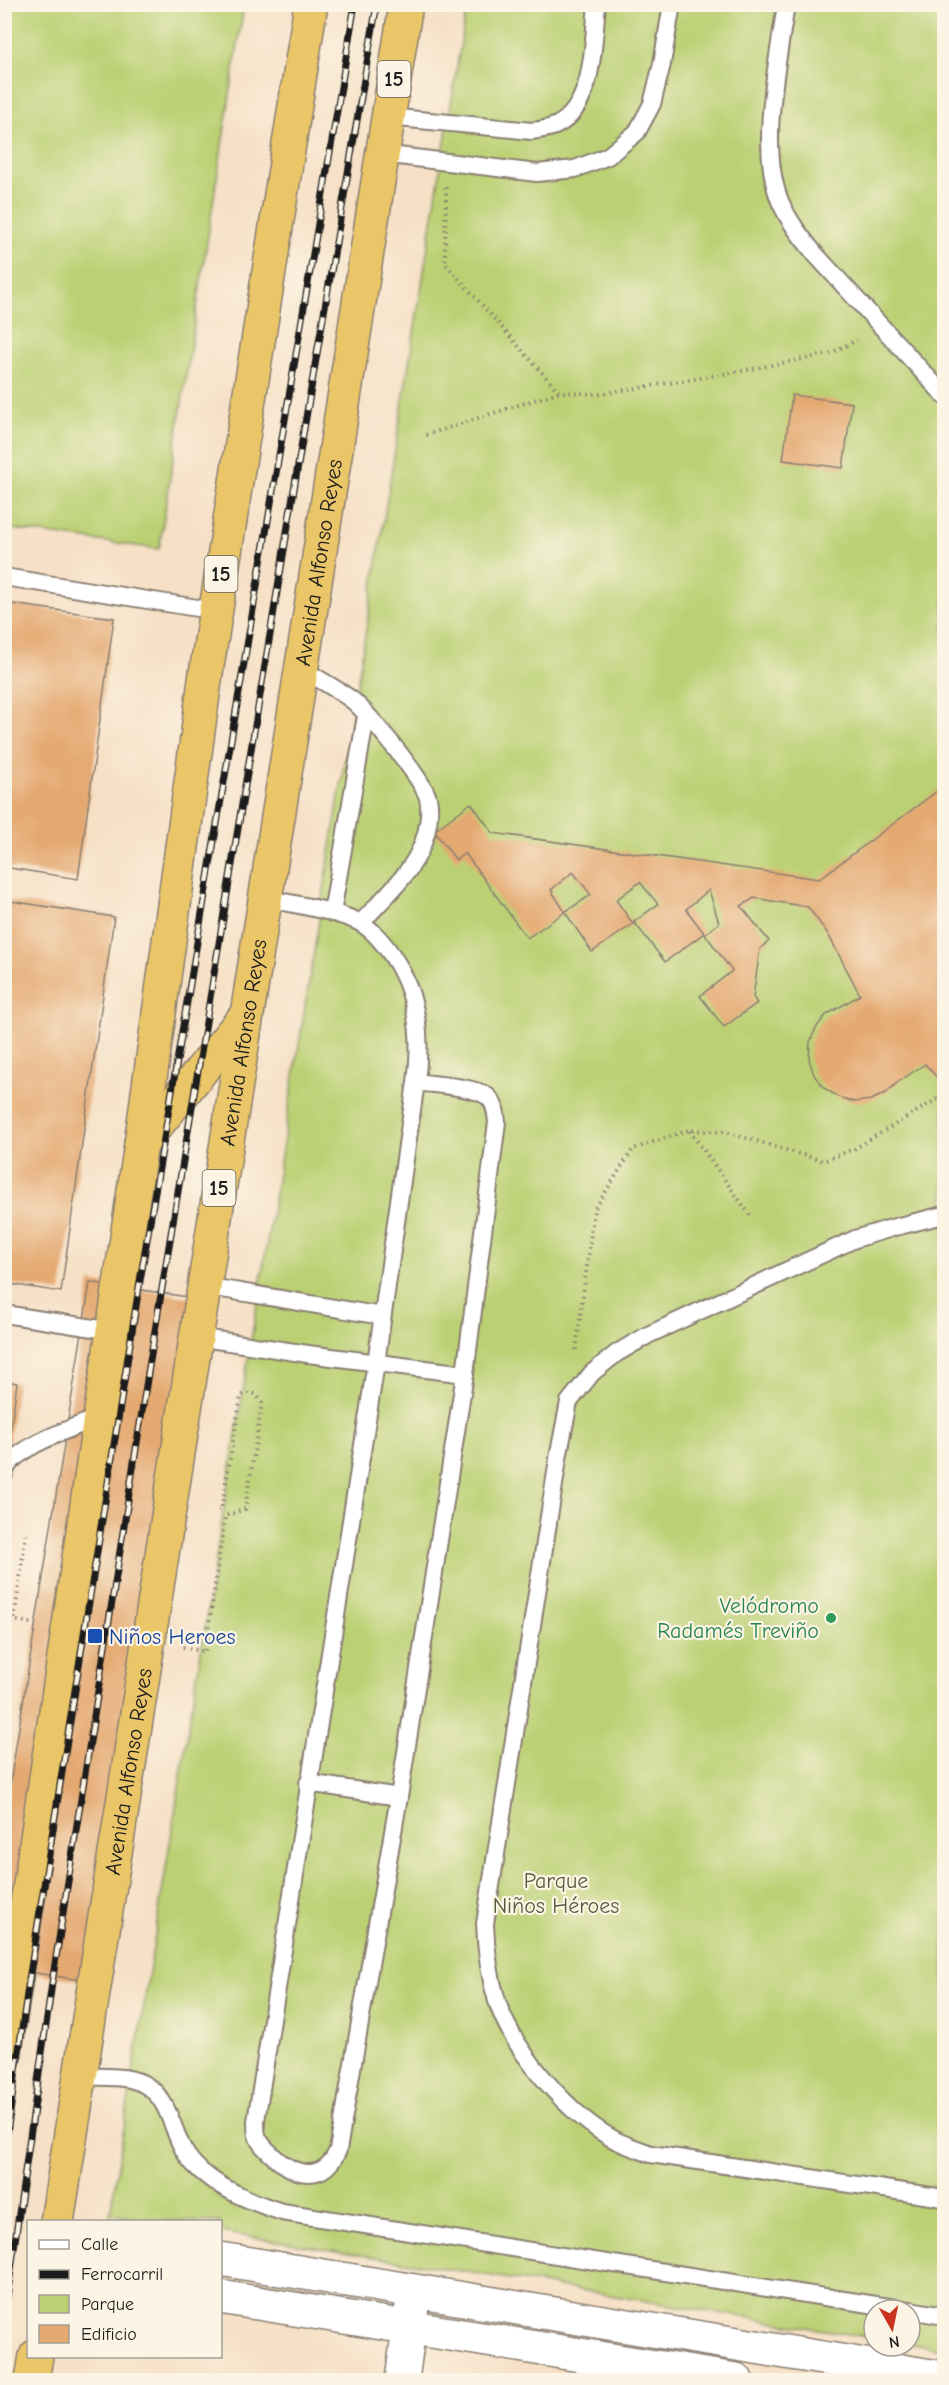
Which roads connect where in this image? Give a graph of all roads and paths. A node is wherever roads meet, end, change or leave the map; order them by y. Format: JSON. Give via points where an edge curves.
{"nodes":[{"id":1,"x":311,"y":4,"type":"edge"},
{"id":2,"x":406,"y":4,"type":"edge"},
{"id":3,"x":597,"y":4,"type":"edge"},
{"id":4,"x":672,"y":4,"type":"edge"},
{"id":5,"x":786,"y":4,"type":"edge"},
{"id":6,"x":388,"y":117,"type":"junction"},
{"id":7,"x":382,"y":154,"type":"junction"},
{"id":8,"x":446,"y":163,"type":"junction"},
{"id":9,"x":882,"y":327,"type":"junction"},
{"id":10,"x":559,"y":392,"type":"junction"},
{"id":11,"x":945,"y":395,"type":"edge"},
{"id":12,"x":426,"y":435,"type":"dead end"},
{"id":13,"x":4,"y":577,"type":"edge"},
{"id":14,"x":216,"y":610,"type":"junction"},
{"id":15,"x":301,"y":668,"type":"junction"},
{"id":16,"x":366,"y":716,"type":"junction"},
{"id":17,"x":265,"y":898,"type":"junction"},
{"id":18,"x":332,"y":913,"type":"junction"},
{"id":19,"x":361,"y":923,"type":"junction"},
{"id":20,"x":246,"y":1015,"type":"junction"},
{"id":21,"x":416,"y":1082,"type":"junction"},
{"id":22,"x":945,"y":1095,"type":"edge"},
{"id":23,"x":689,"y":1130,"type":"junction"},
{"id":24,"x":141,"y":1144,"type":"junction"},
{"id":25,"x":750,"y":1215,"type":"dead end"},
{"id":26,"x":945,"y":1215,"type":"edge"},
{"id":27,"x":204,"y":1286,"type":"junction"},
{"id":28,"x":4,"y":1314,"type":"edge"},
{"id":29,"x":382,"y":1316,"type":"junction"},
{"id":30,"x":113,"y":1331,"type":"junction"},
{"id":31,"x":196,"y":1337,"type":"junction"},
{"id":32,"x":376,"y":1363,"type":"junction"},
{"id":33,"x":465,"y":1374,"type":"junction"},
{"id":34,"x":569,"y":1402,"type":"junction"},
{"id":35,"x":100,"y":1417,"type":"junction"},
{"id":36,"x":4,"y":1476,"type":"edge"},
{"id":37,"x":215,"y":1509,"type":"dead end"},
{"id":38,"x":26,"y":1534,"type":"dead end"},
{"id":39,"x":36,"y":1624,"type":"dead end"},
{"id":40,"x":182,"y":1647,"type":"dead end"},
{"id":41,"x":308,"y":1783,"type":"junction"},
{"id":42,"x":399,"y":1797,"type":"junction"},
{"id":43,"x":4,"y":2058,"type":"edge"},
{"id":44,"x":80,"y":2076,"type":"junction"},
{"id":45,"x":945,"y":2198,"type":"edge"},
{"id":46,"x":57,"y":2220,"type":"edge"},
{"id":47,"x":222,"y":2259,"type":"edge"},
{"id":48,"x":414,"y":2290,"type":"junction"},
{"id":49,"x":222,"y":2297,"type":"edge"},
{"id":50,"x":862,"y":2303,"type":"edge"},
{"id":51,"x":922,"y":2312,"type":"edge"},
{"id":52,"x":945,"y":2316,"type":"edge"},
{"id":53,"x":410,"y":2327,"type":"junction"},
{"id":54,"x":673,"y":2333,"type":"junction"},
{"id":55,"x":36,"y":2358,"type":"edge"},
{"id":56,"x":669,"y":2369,"type":"junction"},
{"id":57,"x":945,"y":2378,"type":"edge"},
{"id":58,"x":32,"y":2380,"type":"edge"},
{"id":59,"x":402,"y":2380,"type":"edge"},
{"id":60,"x":736,"y":2380,"type":"edge"}],
"edges":[{"from":1,"to":14,"type":"highway","number":"15"},
{"from":2,"to":6,"type":"highway","name":"Avenida Alfonso Reyes","number":"15"},
{"from":3,"to":6,"type":"lane","via":[[582,98],[556,126],[532,131]]},
{"from":4,"to":8,"type":"lane","via":[[652,104],[637,132],[608,156],[575,169],[537,173]]},
{"from":5,"to":9,"type":"lane","via":[[771,126],[773,180],[796,231]]},
{"from":6,"to":7,"type":"highway","name":"Avenida Alfonso Reyes","number":"15"},
{"from":7,"to":8,"type":"lane"},
{"from":7,"to":15,"type":"highway","name":"Avenida Alfonso Reyes","number":"15"},
{"from":8,"to":10,"type":"path","via":[[445,263]]},
{"from":9,"to":10,"type":"path","via":[[829,354],[600,394]]},
{"from":9,"to":11,"type":"lane"},
{"from":10,"to":12,"type":"path"},
{"from":13,"to":14,"type":"lane"},
{"from":14,"to":24,"type":"highway","number":"15"},
{"from":15,"to":16,"type":"lane","via":[[352,701]]},
{"from":15,"to":17,"type":"highway","name":"Avenida Alfonso Reyes","number":"15"},
{"from":16,"to":18,"type":"lane"},
{"from":16,"to":19,"type":"lane","via":[[424,787],[429,818],[414,862]]},
{"from":17,"to":18,"type":"lane"},
{"from":17,"to":20,"type":"highway","name":"Avenida Alfonso Reyes","number":"15"},
{"from":18,"to":19,"type":"lane"},
{"from":19,"to":21,"type":"lane","via":[[396,960],[411,992],[419,1025]]},
{"from":20,"to":24,"type":"highway"},
{"from":20,"to":27,"type":"highway","name":"Avenida Alfonso Reyes","number":"15"},
{"from":21,"to":29,"type":"lane"},
{"from":21,"to":33,"type":"lane","via":[[477,1092],[487,1096],[496,1110]]},
{"from":22,"to":23,"type":"path","via":[[854,1149],[823,1161],[726,1132]]},
{"from":23,"to":25,"type":"path"},
{"from":23,"to":34,"type":"path","via":[[633,1149],[594,1210]]},
{"from":24,"to":30,"type":"highway","number":"15"},
{"from":26,"to":34,"type":"lane","via":[[855,1239],[648,1335],[592,1373]]},
{"from":27,"to":29,"type":"lane"},
{"from":27,"to":31,"type":"highway","name":"Avenida Alfonso Reyes","number":"15"},
{"from":28,"to":30,"type":"lane"},
{"from":29,"to":32,"type":"lane"},
{"from":30,"to":35,"type":"highway","number":"15"},
{"from":31,"to":32,"type":"lane"},
{"from":31,"to":44,"type":"highway","name":"Avenida Alfonso Reyes","number":"15"},
{"from":32,"to":33,"type":"lane"},
{"from":32,"to":41,"type":"lane"},
{"from":33,"to":42,"type":"lane"},
{"from":34,"to":45,"type":"lane","via":[[485,1924],[486,1960],[497,2002],[512,2036],[582,2118],[617,2141],[651,2154]]},
{"from":35,"to":36,"type":"lane","via":[[21,1452]]},
{"from":35,"to":43,"type":"highway","number":"15"},
{"from":37,"to":40,"type":"path","via":[[222,1510],[241,1396],[252,1393],[261,1403],[245,1509],[225,1516],[205,1652]]},
{"from":38,"to":39,"type":"path","via":[[14,1620]]},
{"from":41,"to":42,"type":"lane"},
{"from":41,"to":42,"type":"lane","via":[[256,2121],[256,2134],[262,2145],[295,2172],[308,2174],[327,2167],[338,2150]]},
{"from":44,"to":46,"type":"highway","name":"Avenida Alfonso Reyes","number":"15"},
{"from":44,"to":50,"type":"lane","via":[[134,2079],[149,2087],[160,2097],[184,2151],[195,2166],[249,2201],[282,2212]]},
{"from":47,"to":48,"type":"street"},
{"from":48,"to":53,"type":"street"},
{"from":48,"to":54,"type":"street"},
{"from":49,"to":53,"type":"street"},
{"from":51,"to":52,"type":"lane"},
{"from":53,"to":56,"type":"street"},
{"from":53,"to":59,"type":"street"},
{"from":54,"to":56,"type":"street"},
{"from":54,"to":57,"type":"street"},
{"from":55,"to":58,"type":"highway"},
{"from":56,"to":60,"type":"street"}]}
